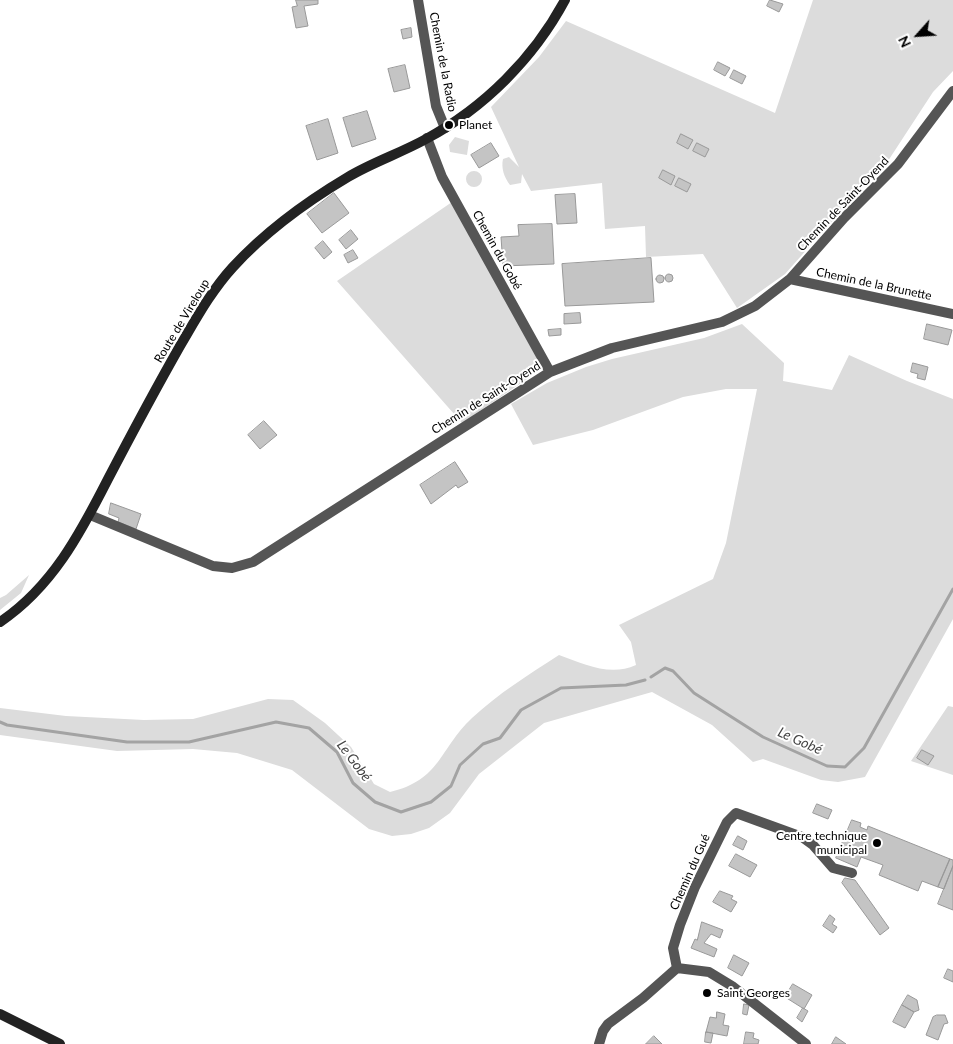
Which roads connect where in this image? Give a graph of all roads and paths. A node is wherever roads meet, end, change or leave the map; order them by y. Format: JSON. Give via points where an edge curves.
{"nodes":[{"id":1,"x":418,"y":0,"type":"edge"},
{"id":2,"x":565,"y":0,"type":"edge"},
{"id":3,"x":953,"y":90,"type":"edge"},
{"id":4,"x":445,"y":128,"type":"junction"},
{"id":5,"x":427,"y":138,"type":"junction"},
{"id":6,"x":790,"y":279,"type":"junction"},
{"id":7,"x":953,"y":314,"type":"edge"},
{"id":8,"x":550,"y":372,"type":"junction"},
{"id":9,"x":90,"y":516,"type":"junction"},
{"id":10,"x":0,"y":622,"type":"edge"},
{"id":11,"x":852,"y":873,"type":"dead end"},
{"id":12,"x":677,"y":968,"type":"junction"},
{"id":13,"x":0,"y":1014,"type":"edge"},
{"id":14,"x":60,"y":1044,"type":"edge"},
{"id":15,"x":599,"y":1044,"type":"edge"},
{"id":16,"x":806,"y":1044,"type":"edge"}],
"edges":[{"from":1,"to":4,"type":"street","name":"Chemin de la Radio","via":[[436,106]]},
{"from":2,"to":4,"type":"main road","name":"Route de Vireloup","via":[[540,40],[515,70],[476,106]]},
{"from":3,"to":6,"type":"street","name":"Chemin de Saint-Oyend","via":[[898,164]]},
{"from":4,"to":5,"type":"main road","name":"Route de Vireloup"},
{"from":5,"to":8,"type":"street","name":"Chemin du Gobé","via":[[442,177]]},
{"from":5,"to":9,"type":"main road","name":"Route de Vireloup","via":[[334,185],[277,225],[231,270],[209,298],[174,356]]},
{"from":6,"to":7,"type":"street","name":"Chemin de la Brunette"},
{"from":6,"to":8,"type":"street","name":"Chemin de Saint-Oyend","via":[[755,306],[722,322],[612,348]]},
{"from":8,"to":9,"type":"street","name":"Chemin de Saint-Oyend","via":[[296,537],[244,566],[213,566]]},
{"from":9,"to":10,"type":"main road","name":"Route de Vireloup","via":[[46,582]]},
{"from":11,"to":12,"type":"street","name":"Chemin du Gué","via":[[833,868],[802,837],[736,813],[727,822],[680,925],[673,948]]},
{"from":12,"to":15,"type":"street","via":[[608,1024]]},
{"from":12,"to":16,"type":"street","via":[[709,972]]},
{"from":13,"to":14,"type":"main road"}]}
